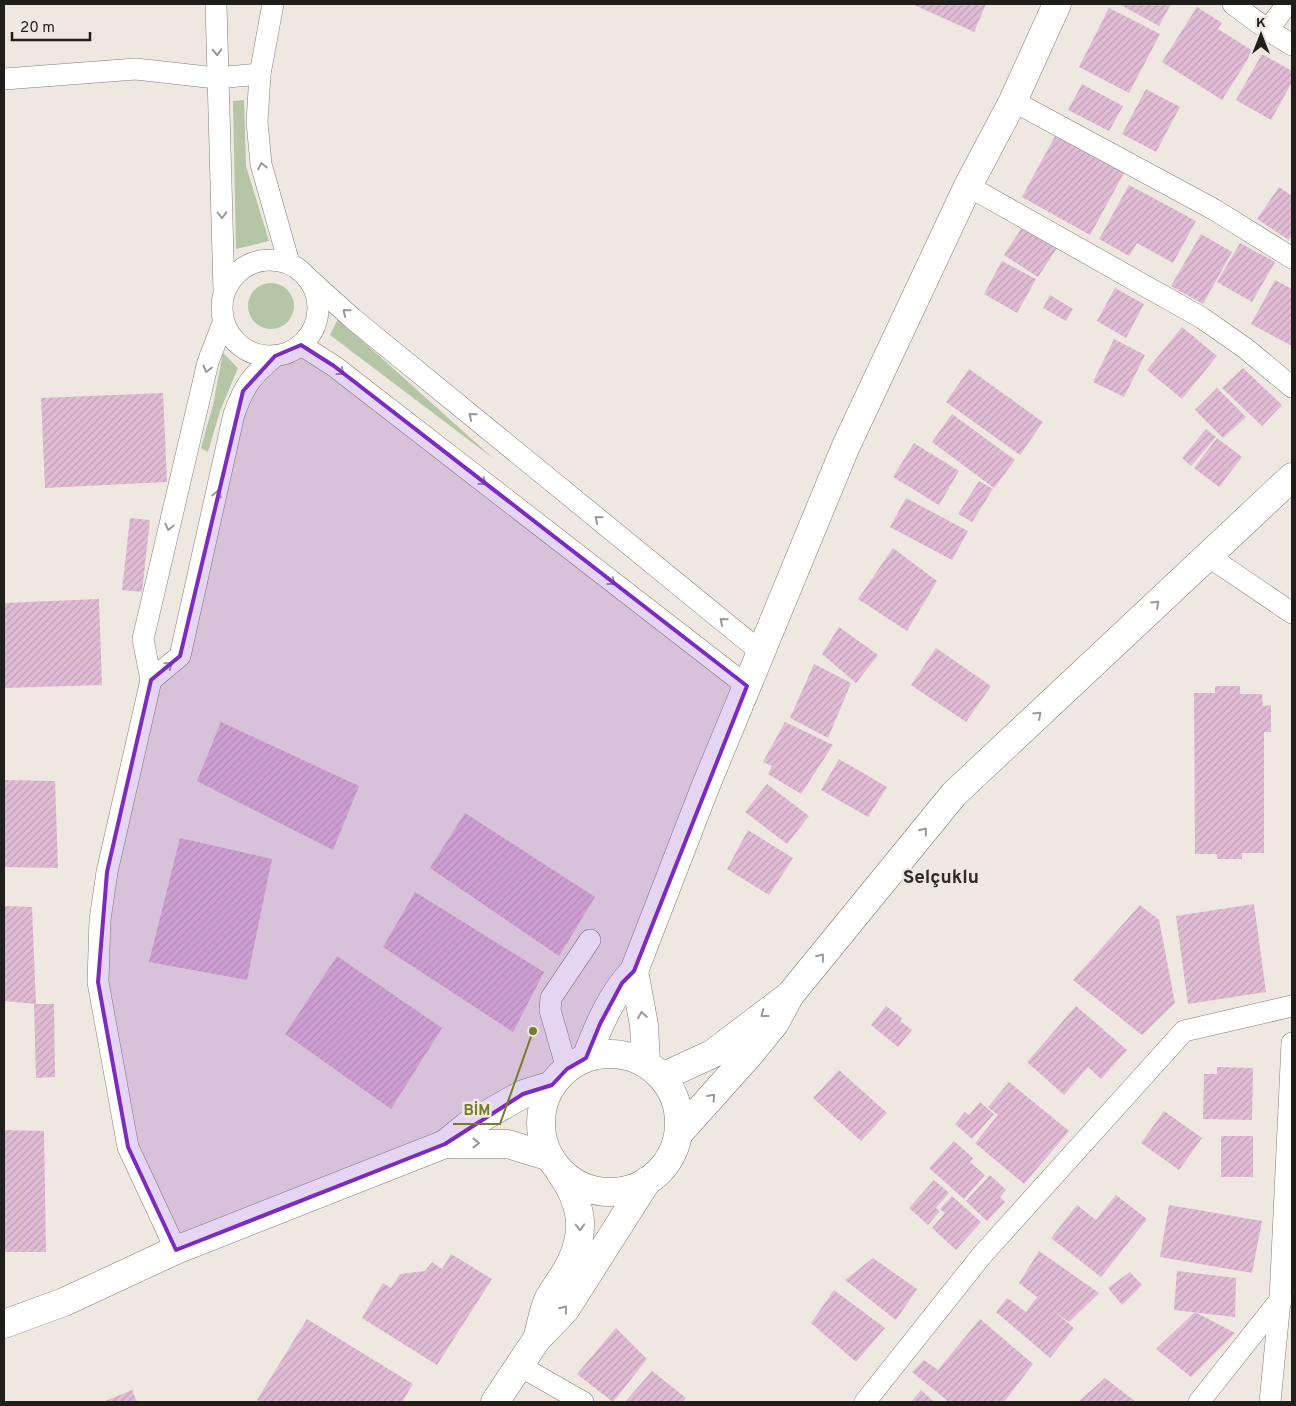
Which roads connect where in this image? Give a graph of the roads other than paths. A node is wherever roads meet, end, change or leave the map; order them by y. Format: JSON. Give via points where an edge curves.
{"nodes":[{"id":1,"x":216,"y":4,"type":"edge"},
{"id":2,"x":273,"y":4,"type":"edge"},
{"id":3,"x":1057,"y":4,"type":"edge"},
{"id":4,"x":1233,"y":4,"type":"edge"},
{"id":5,"x":1287,"y":4,"type":"edge"},
{"id":6,"x":1268,"y":30,"type":"junction"},
{"id":7,"x":1292,"y":45,"type":"edge"},
{"id":8,"x":260,"y":74,"type":"junction"},
{"id":9,"x":218,"y":78,"type":"junction"},
{"id":10,"x":4,"y":79,"type":"edge"},
{"id":11,"x":1013,"y":101,"type":"junction"},
{"id":12,"x":968,"y":186,"type":"junction"},
{"id":13,"x":1292,"y":258,"type":"edge"},
{"id":14,"x":289,"y":263,"type":"junction"},
{"id":15,"x":311,"y":281,"type":"junction"},
{"id":16,"x":224,"y":291,"type":"junction"},
{"id":17,"x":224,"y":323,"type":"junction"},
{"id":18,"x":300,"y":345,"type":"junction"},
{"id":19,"x":275,"y":356,"type":"junction"},
{"id":20,"x":1292,"y":387,"type":"edge"},
{"id":21,"x":1292,"y":477,"type":"edge"},
{"id":22,"x":1208,"y":556,"type":"junction"},
{"id":23,"x":1292,"y":613,"type":"edge"},
{"id":24,"x":761,"y":652,"type":"junction"},
{"id":25,"x":151,"y":680,"type":"junction"},
{"id":26,"x":747,"y":686,"type":"junction"},
{"id":27,"x":590,"y":940,"type":"dead end"},
{"id":28,"x":634,"y":971,"type":"junction"},
{"id":29,"x":790,"y":994,"type":"junction"},
{"id":30,"x":1292,"y":1006,"type":"edge"},
{"id":31,"x":1292,"y":1044,"type":"edge"},
{"id":32,"x":568,"y":1070,"type":"junction"},
{"id":33,"x":654,"y":1070,"type":"junction"},
{"id":34,"x":679,"y":1133,"type":"junction"},
{"id":35,"x":446,"y":1144,"type":"junction"},
{"id":36,"x":553,"y":1162,"type":"junction"},
{"id":37,"x":647,"y":1181,"type":"junction"},
{"id":38,"x":176,"y":1250,"type":"junction"},
{"id":39,"x":1286,"y":1300,"type":"edge"},
{"id":40,"x":4,"y":1324,"type":"edge"},
{"id":41,"x":537,"y":1339,"type":"junction"},
{"id":42,"x":520,"y":1366,"type":"junction"},
{"id":43,"x":496,"y":1402,"type":"edge"},
{"id":44,"x":583,"y":1402,"type":"edge"},
{"id":45,"x":865,"y":1402,"type":"edge"},
{"id":46,"x":1199,"y":1402,"type":"edge"},
{"id":47,"x":1270,"y":1402,"type":"edge"}],
"edges":[{"from":1,"to":9,"type":"street","one_way":true},
{"from":2,"to":8,"type":"street"},
{"from":3,"to":11,"type":"street"},
{"from":4,"to":6,"type":"street"},
{"from":5,"to":6,"type":"street"},
{"from":6,"to":7,"type":"street"},
{"from":8,"to":9,"type":"street"},
{"from":14,"to":8,"type":"street","one_way":true,"via":[[261,164],[257,122]]},
{"from":9,"to":10,"type":"street","via":[[136,69]]},
{"from":9,"to":16,"type":"street","one_way":true},
{"from":11,"to":12,"type":"street"},
{"from":11,"to":13,"type":"street","via":[[1215,210]]},
{"from":12,"to":20,"type":"street","via":[[1202,318]]},
{"from":12,"to":24,"type":"street","via":[[846,446]]},
{"from":14,"to":15,"type":"street"},
{"from":14,"to":16,"type":"street","via":[[276,259],[259,260],[244,266]]},
{"from":15,"to":18,"type":"street","via":[[318,308],[316,322]]},
{"from":24,"to":15,"type":"street","one_way":true},
{"from":16,"to":17,"type":"street","via":[[221,307]]},
{"from":17,"to":19,"type":"street","via":[[231,337],[243,348],[258,355]]},
{"from":17,"to":25,"type":"street","one_way":true,"via":[[208,362],[143,639]]},
{"from":18,"to":19,"type":"street"},
{"from":18,"to":26,"type":"street","one_way":true,"via":[[334,366]]},
{"from":25,"to":19,"type":"street","one_way":true,"via":[[180,656],[234,414],[254,374]]},
{"from":21,"to":22,"type":"street"},
{"from":22,"to":23,"type":"street"},
{"from":29,"to":22,"type":"street","one_way":true,"via":[[954,794]]},
{"from":24,"to":26,"type":"street"},
{"from":25,"to":38,"type":"street","via":[[107,872],[100,920],[98,982],[128,1146]]},
{"from":26,"to":28,"type":"street"},
{"from":27,"to":32,"type":"street","via":[[551,998],[550,1010]]},
{"from":28,"to":32,"type":"street","via":[[622,983],[600,1024]]},
{"from":33,"to":28,"type":"street","one_way":true},
{"from":29,"to":33,"type":"street","one_way":true,"via":[[712,1054]]},
{"from":34,"to":29,"type":"street","one_way":true,"via":[[775,1023]]},
{"from":30,"to":45,"type":"street","via":[[1184,1031],[982,1255]]},
{"from":31,"to":39,"type":"street"},
{"from":32,"to":33,"type":"street","via":[[606,1053],[627,1056]]},
{"from":32,"to":35,"type":"street","via":[[467,1126]]},
{"from":32,"to":36,"type":"street","via":[[544,1102],[543,1140]]},
{"from":33,"to":34,"type":"street","via":[[673,1094],[679,1113]]},
{"from":34,"to":37,"type":"street","via":[[673,1152],[662,1169]]},
{"from":35,"to":36,"type":"street","one_way":true,"via":[[508,1144]]},
{"from":35,"to":38,"type":"street"},
{"from":36,"to":37,"type":"street","via":[[571,1180],[589,1189],[628,1190]]},
{"from":36,"to":41,"type":"street","one_way":true,"via":[[571,1186],[582,1224],[580,1241],[571,1263],[548,1300]]},
{"from":41,"to":37,"type":"street","one_way":true,"via":[[565,1310]]},
{"from":38,"to":40,"type":"street","via":[[64,1302]]},
{"from":39,"to":46,"type":"street"},
{"from":39,"to":47,"type":"street"},
{"from":41,"to":42,"type":"street"},
{"from":42,"to":43,"type":"street"},
{"from":42,"to":44,"type":"street"}]}
